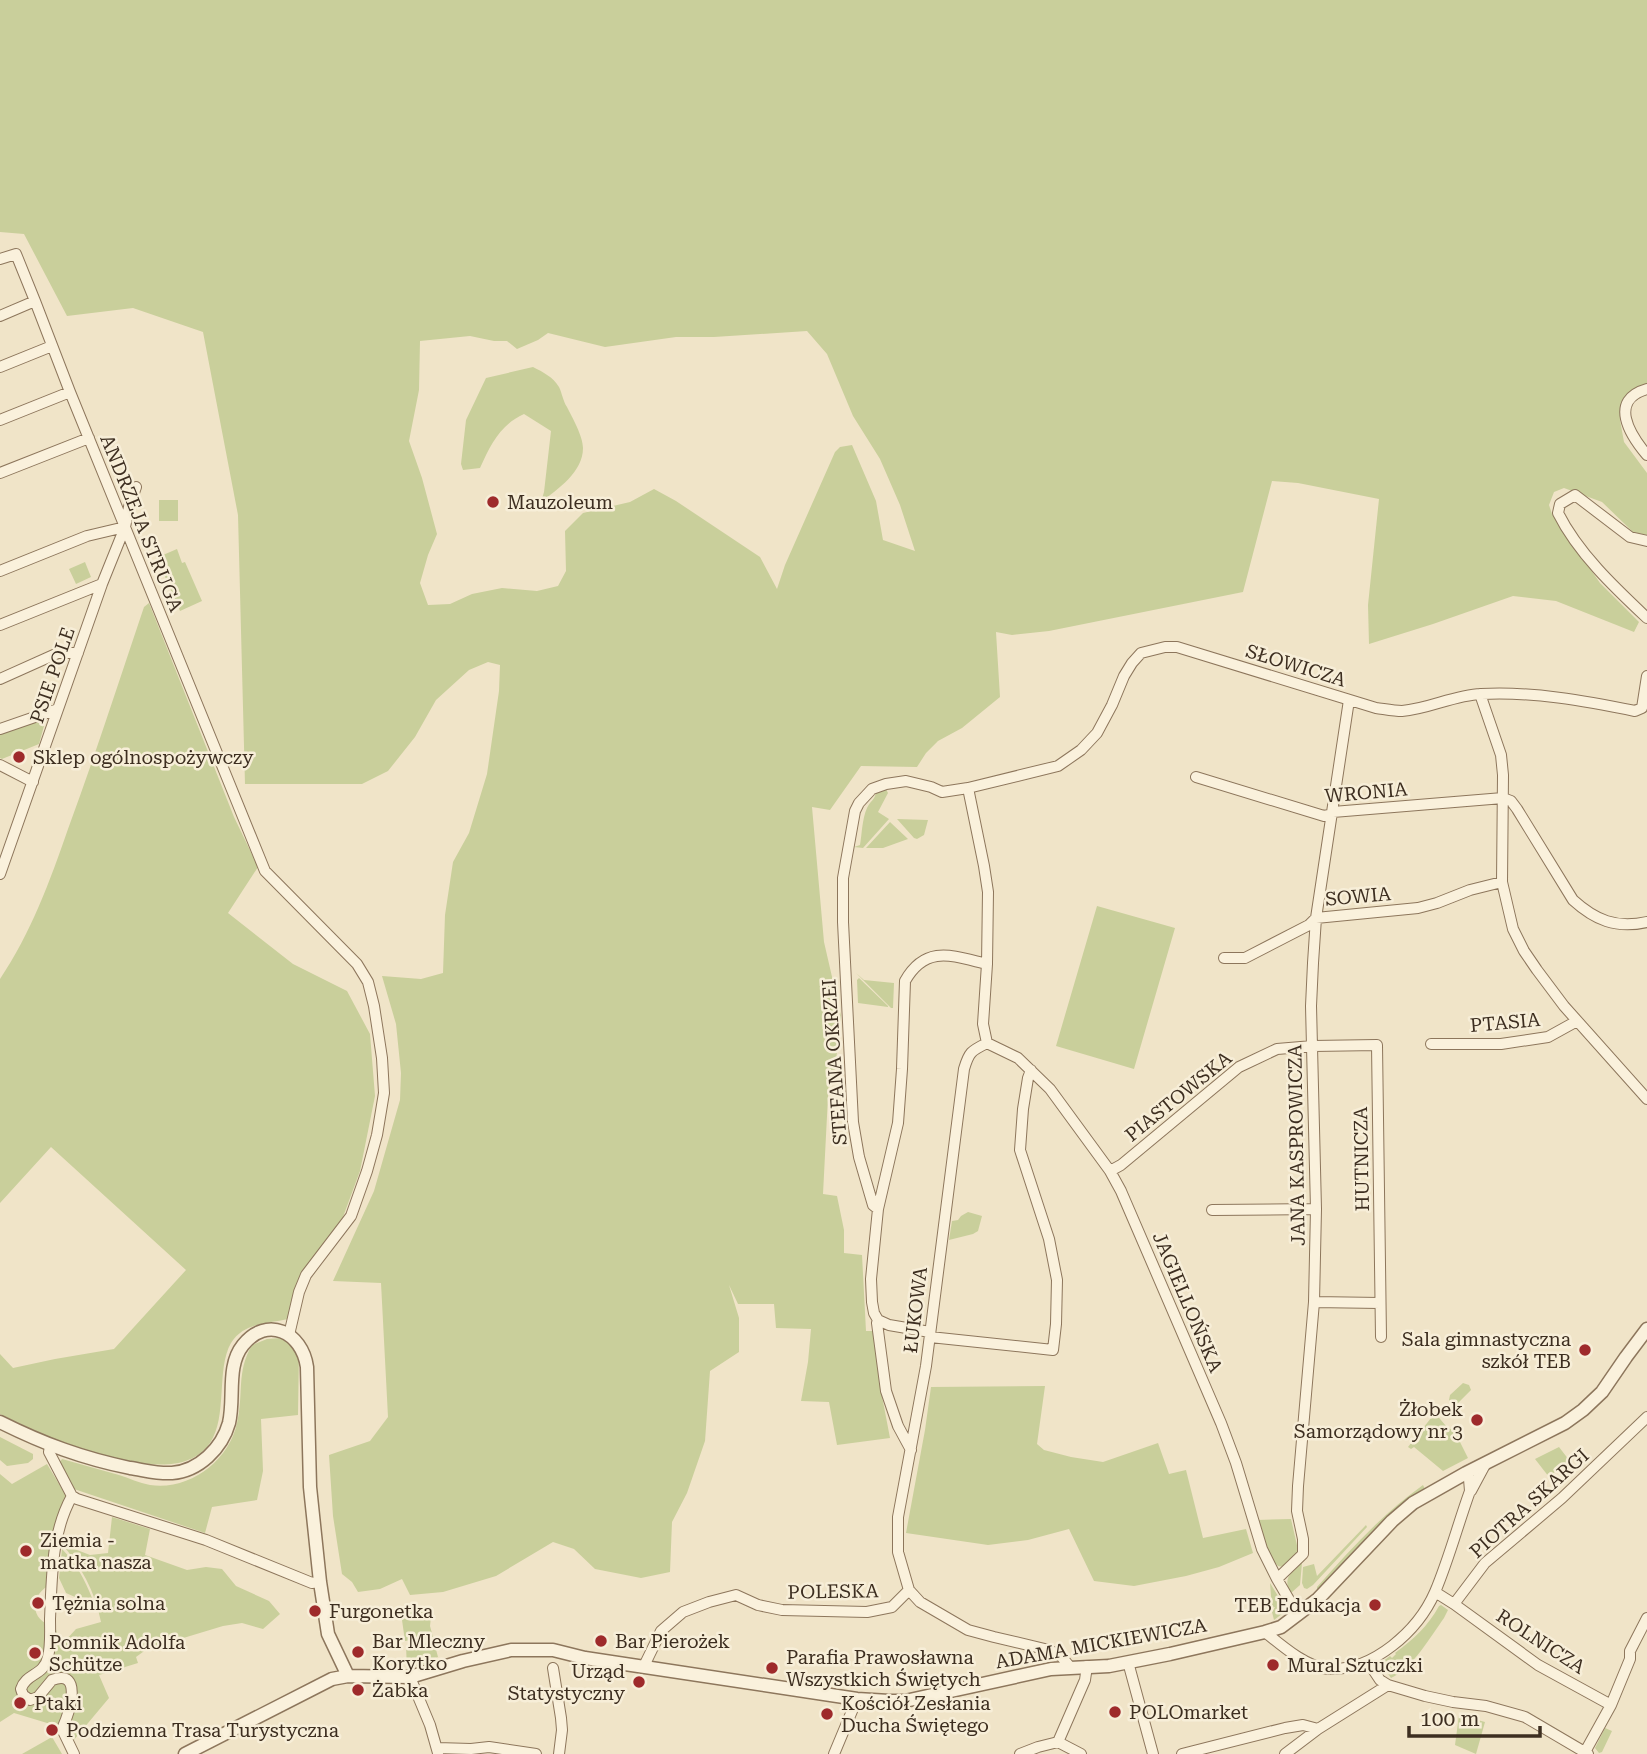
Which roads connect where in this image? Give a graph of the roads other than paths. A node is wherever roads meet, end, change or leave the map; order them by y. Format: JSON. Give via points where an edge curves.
{"nodes":[{"id":1,"x":0,"y":260,"type":"edge"},
{"id":2,"x":35,"y":301,"type":"junction"},
{"id":3,"x":0,"y":316,"type":"edge"},
{"id":4,"x":52,"y":346,"type":"junction"},
{"id":5,"x":0,"y":367,"type":"edge"},
{"id":6,"x":1647,"y":389,"type":"edge"},
{"id":7,"x":70,"y":392,"type":"junction"},
{"id":8,"x":0,"y":420,"type":"edge"},
{"id":9,"x":89,"y":438,"type":"junction"},
{"id":10,"x":1647,"y":455,"type":"edge"},
{"id":11,"x":0,"y":473,"type":"edge"},
{"id":12,"x":136,"y":487,"type":"dead end"},
{"id":13,"x":125,"y":527,"type":"junction"},
{"id":14,"x":1647,"y":541,"type":"edge"},
{"id":15,"x":0,"y":571,"type":"edge"},
{"id":16,"x":102,"y":584,"type":"junction"},
{"id":17,"x":1647,"y":618,"type":"edge"},
{"id":18,"x":0,"y":625,"type":"edge"},
{"id":19,"x":78,"y":653,"type":"junction"},
{"id":20,"x":1647,"y":676,"type":"edge"},
{"id":21,"x":0,"y":678,"type":"edge"},
{"id":22,"x":1480,"y":694,"type":"junction"},
{"id":23,"x":1349,"y":700,"type":"junction"},
{"id":24,"x":58,"y":709,"type":"junction"},
{"id":25,"x":0,"y":729,"type":"edge"},
{"id":26,"x":0,"y":765,"type":"edge"},
{"id":27,"x":1196,"y":777,"type":"dead end"},
{"id":28,"x":33,"y":782,"type":"junction"},
{"id":29,"x":968,"y":788,"type":"junction"},
{"id":30,"x":1503,"y":798,"type":"junction"},
{"id":31,"x":1333,"y":812,"type":"junction"},
{"id":32,"x":0,"y":874,"type":"edge"},
{"id":33,"x":1502,"y":882,"type":"junction"},
{"id":34,"x":1316,"y":918,"type":"junction"},
{"id":35,"x":1647,"y":922,"type":"edge"},
{"id":36,"x":1224,"y":958,"type":"dead end"},
{"id":37,"x":987,"y":964,"type":"junction"},
{"id":38,"x":1577,"y":1021,"type":"junction"},
{"id":39,"x":987,"y":1042,"type":"junction"},
{"id":40,"x":1431,"y":1044,"type":"dead end"},
{"id":41,"x":1312,"y":1046,"type":"junction"},
{"id":42,"x":1031,"y":1070,"type":"junction"},
{"id":43,"x":1647,"y":1099,"type":"edge"},
{"id":44,"x":1110,"y":1171,"type":"junction"},
{"id":45,"x":878,"y":1209,"type":"junction"},
{"id":46,"x":1316,"y":1209,"type":"junction"},
{"id":47,"x":1212,"y":1210,"type":"dead end"},
{"id":48,"x":1314,"y":1302,"type":"junction"},
{"id":49,"x":1380,"y":1303,"type":"junction"},
{"id":50,"x":878,"y":1320,"type":"junction"},
{"id":51,"x":1647,"y":1329,"type":"edge"},
{"id":52,"x":930,"y":1334,"type":"junction"},
{"id":53,"x":289,"y":1335,"type":"junction"},
{"id":54,"x":1381,"y":1336,"type":"dead end"},
{"id":55,"x":1647,"y":1417,"type":"edge"},
{"id":56,"x":0,"y":1422,"type":"edge"},
{"id":57,"x":50,"y":1446,"type":"junction"},
{"id":58,"x":911,"y":1450,"type":"junction"},
{"id":59,"x":1486,"y":1463,"type":"junction"},
{"id":60,"x":1466,"y":1473,"type":"junction"},
{"id":61,"x":1470,"y":1491,"type":"junction"},
{"id":62,"x":72,"y":1496,"type":"junction"},
{"id":63,"x":1277,"y":1579,"type":"junction"},
{"id":64,"x":320,"y":1582,"type":"junction"},
{"id":65,"x":909,"y":1590,"type":"junction"},
{"id":66,"x":1435,"y":1592,"type":"junction"},
{"id":67,"x":1454,"y":1604,"type":"junction"},
{"id":68,"x":1298,"y":1615,"type":"junction"},
{"id":69,"x":1647,"y":1618,"type":"edge"},
{"id":70,"x":1265,"y":1632,"type":"junction"},
{"id":71,"x":1128,"y":1662,"type":"junction"},
{"id":72,"x":1368,"y":1662,"type":"junction"},
{"id":73,"x":643,"y":1666,"type":"junction"},
{"id":74,"x":1087,"y":1666,"type":"junction"},
{"id":75,"x":1070,"y":1667,"type":"junction"},
{"id":76,"x":553,"y":1668,"type":"dead end"},
{"id":77,"x":348,"y":1675,"type":"junction"},
{"id":78,"x":410,"y":1677,"type":"junction"},
{"id":79,"x":1388,"y":1685,"type":"junction"},
{"id":80,"x":857,"y":1699,"type":"junction"},
{"id":81,"x":1611,"y":1705,"type":"junction"},
{"id":82,"x":1318,"y":1729,"type":"junction"},
{"id":83,"x":1058,"y":1742,"type":"junction"},
{"id":84,"x":1572,"y":1750,"type":"edge"},
{"id":85,"x":438,"y":1751,"type":"edge"},
{"id":86,"x":1587,"y":1753,"type":"edge"},
{"id":87,"x":75,"y":1754,"type":"edge"},
{"id":88,"x":185,"y":1754,"type":"edge"},
{"id":89,"x":536,"y":1754,"type":"edge"},
{"id":90,"x":559,"y":1754,"type":"edge"},
{"id":91,"x":834,"y":1754,"type":"edge"},
{"id":92,"x":1020,"y":1754,"type":"edge"},
{"id":93,"x":1081,"y":1754,"type":"edge"},
{"id":94,"x":1153,"y":1754,"type":"edge"},
{"id":95,"x":1182,"y":1754,"type":"edge"},
{"id":96,"x":1284,"y":1754,"type":"edge"}],
"edges":[{"from":1,"to":2,"type":"street","name":"ANDRZEJA STRUGA","via":[[16,254]]},
{"from":2,"to":3,"type":"street"},
{"from":2,"to":4,"type":"street","name":"ANDRZEJA STRUGA"},
{"from":4,"to":5,"type":"street"},
{"from":4,"to":7,"type":"street","name":"ANDRZEJA STRUGA"},
{"from":6,"to":10,"type":"street","via":[[1633,396],[1625,419]]},
{"from":7,"to":8,"type":"street"},
{"from":7,"to":9,"type":"street","name":"ANDRZEJA STRUGA"},
{"from":9,"to":11,"type":"street"},
{"from":9,"to":13,"type":"street","name":"ANDRZEJA STRUGA"},
{"from":12,"to":13,"type":"street","name":"PSIE POLE"},
{"from":13,"to":15,"type":"street","via":[[87,536]]},
{"from":13,"to":16,"type":"street","name":"PSIE POLE"},
{"from":13,"to":53,"type":"street","name":"ANDRZEJA STRUGA","via":[[265,871],[357,964],[374,1006],[384,1093],[377,1135],[351,1216],[306,1275]]},
{"from":14,"to":17,"type":"street","via":[[1630,537],[1575,495],[1560,503],[1558,513],[1564,525],[1606,580]]},
{"from":16,"to":18,"type":"street"},
{"from":16,"to":19,"type":"street","name":"PSIE POLE"},
{"from":19,"to":21,"type":"street","via":[[58,653]]},
{"from":19,"to":24,"type":"street","name":"PSIE POLE"},
{"from":20,"to":22,"type":"street","name":"SŁOWICZA","via":[[1642,708],[1635,711],[1545,696]]},
{"from":22,"to":23,"type":"street","name":"SŁOWICZA","via":[[1401,711]]},
{"from":22,"to":30,"type":"street","via":[[1501,755]]},
{"from":23,"to":29,"type":"street","name":"SŁOWICZA","via":[[1177,647],[1155,648],[1132,663],[1097,733],[1081,750],[1058,766]]},
{"from":23,"to":31,"type":"street","name":"JANA KASPROWICZA"},
{"from":24,"to":25,"type":"street"},
{"from":24,"to":28,"type":"street","name":"PSIE POLE"},
{"from":26,"to":28,"type":"street"},
{"from":27,"to":31,"type":"street","name":"WRONIA","via":[[1324,816]]},
{"from":28,"to":32,"type":"street","name":"PSIE POLE"},
{"from":29,"to":37,"type":"street","via":[[988,892]]},
{"from":29,"to":45,"type":"street","name":"STEFANA OKRZEI","via":[[942,792],[906,781],[886,784],[864,797],[855,811],[843,877],[853,1122],[859,1157]]},
{"from":30,"to":31,"type":"street","name":"WRONIA"},
{"from":30,"to":33,"type":"street"},
{"from":30,"to":35,"type":"street","via":[[1517,808],[1573,900],[1585,911],[1610,923]]},
{"from":31,"to":34,"type":"street","name":"JANA KASPROWICZA"},
{"from":33,"to":34,"type":"street","name":"SOWIA","via":[[1418,908]]},
{"from":33,"to":38,"type":"street","via":[[1513,929],[1524,951]]},
{"from":34,"to":36,"type":"street","name":"SOWIA","via":[[1245,958]]},
{"from":34,"to":41,"type":"street","name":"JANA KASPROWICZA"},
{"from":37,"to":39,"type":"street","via":[[983,1024]]},
{"from":37,"to":45,"type":"street","via":[[935,955],[905,981],[898,1123]]},
{"from":38,"to":40,"type":"street","name":"PTASIA","via":[[1548,1037],[1501,1044]]},
{"from":38,"to":43,"type":"street"},
{"from":39,"to":42,"type":"street","name":"JAGIELLOŃSKA"},
{"from":39,"to":52,"type":"street","name":"ŁUKOWA","via":[[972,1050],[964,1069]]},
{"from":41,"to":44,"type":"street","name":"PIASTOWSKA","via":[[1277,1049],[1239,1067]]},
{"from":41,"to":46,"type":"street","name":"JANA KASPROWICZA"},
{"from":41,"to":49,"type":"street","name":"HUTNICZA","via":[[1377,1045]]},
{"from":42,"to":44,"type":"street","name":"JAGIELLOŃSKA"},
{"from":42,"to":52,"type":"street","via":[[1020,1150],[1049,1239],[1057,1280],[1053,1350]]},
{"from":44,"to":63,"type":"street","name":"JAGIELLOŃSKA","via":[[1221,1423],[1262,1549]]},
{"from":45,"to":50,"type":"street","via":[[871,1279]]},
{"from":46,"to":47,"type":"street"},
{"from":46,"to":48,"type":"street","name":"JANA KASPROWICZA"},
{"from":48,"to":49,"type":"street"},
{"from":48,"to":63,"type":"street","name":"JANA KASPROWICZA","via":[[1298,1486],[1303,1554]]},
{"from":49,"to":54,"type":"street","name":"HUTNICZA"},
{"from":50,"to":52,"type":"street"},
{"from":50,"to":58,"type":"street","via":[[886,1391]]},
{"from":51,"to":59,"type":"street","name":"ADAMA MICKIEWICZA","via":[[1602,1392],[1584,1409]]},
{"from":52,"to":58,"type":"street","name":"ŁUKOWA"},
{"from":53,"to":57,"type":"street","via":[[265,1331],[241,1348],[223,1438],[203,1461],[186,1470],[155,1473]]},
{"from":53,"to":64,"type":"street","via":[[302,1348],[307,1367],[310,1487]]},
{"from":55,"to":67,"type":"street","name":"PIOTRA SKARGI","via":[[1485,1563]]},
{"from":56,"to":57,"type":"street"},
{"from":57,"to":62,"type":"street"},
{"from":58,"to":65,"type":"street","name":"ŁUKOWA","via":[[898,1517],[898,1552]]},
{"from":59,"to":60,"type":"street","name":"ADAMA MICKIEWICZA"},
{"from":59,"to":61,"type":"street"},
{"from":60,"to":61,"type":"street"},
{"from":60,"to":68,"type":"street","name":"ADAMA MICKIEWICZA","via":[[1413,1503]]},
{"from":61,"to":66,"type":"street"},
{"from":62,"to":64,"type":"street","via":[[206,1540],[312,1583]]},
{"from":62,"to":87,"type":"street","via":[[55,1545],[46,1665],[21,1689],[30,1700],[52,1680],[69,1682],[73,1699],[62,1729]]},
{"from":63,"to":68,"type":"street","name":"JAGIELLOŃSKA"},
{"from":64,"to":77,"type":"street","via":[[328,1634]]},
{"from":65,"to":73,"type":"street","name":"POLESKA","via":[[892,1607],[867,1612],[782,1610],[736,1595],[709,1602],[683,1612],[661,1631]]},
{"from":65,"to":75,"type":"street","via":[[920,1602],[968,1630],[1049,1650]]},
{"from":66,"to":67,"type":"street"},
{"from":66,"to":72,"type":"street","via":[[1411,1628]]},
{"from":67,"to":81,"type":"street","name":"ROLNICZA","via":[[1538,1665]]},
{"from":68,"to":70,"type":"street","name":"ADAMA MICKIEWICZA"},
{"from":69,"to":81,"type":"street"},
{"from":70,"to":71,"type":"street","name":"ADAMA MICKIEWICZA"},
{"from":70,"to":72,"type":"street","via":[[1317,1667],[1328,1670]]},
{"from":71,"to":74,"type":"street","name":"ADAMA MICKIEWICZA"},
{"from":71,"to":94,"type":"street"},
{"from":72,"to":79,"type":"street"},
{"from":73,"to":78,"type":"street","name":"ADAMA MICKIEWICZA","via":[[529,1649],[485,1655]]},
{"from":73,"to":80,"type":"street","name":"ADAMA MICKIEWICZA"},
{"from":74,"to":75,"type":"street","name":"ADAMA MICKIEWICZA"},
{"from":74,"to":83,"type":"street"},
{"from":75,"to":80,"type":"street","name":"ADAMA MICKIEWICZA","via":[[905,1701]]},
{"from":76,"to":90,"type":"street","via":[[562,1730]]},
{"from":77,"to":78,"type":"street","name":"ADAMA MICKIEWICZA"},
{"from":77,"to":88,"type":"street","via":[[304,1692]]},
{"from":78,"to":85,"type":"street"},
{"from":79,"to":82,"type":"street"},
{"from":79,"to":84,"type":"street","via":[[1525,1717]]},
{"from":80,"to":91,"type":"street"},
{"from":81,"to":86,"type":"street"},
{"from":82,"to":95,"type":"street","via":[[1285,1728]]},
{"from":82,"to":96,"type":"street"},
{"from":83,"to":92,"type":"street"},
{"from":83,"to":93,"type":"street"},
{"from":84,"to":86,"type":"street"},
{"from":85,"to":89,"type":"street","via":[[489,1747]]}]}
